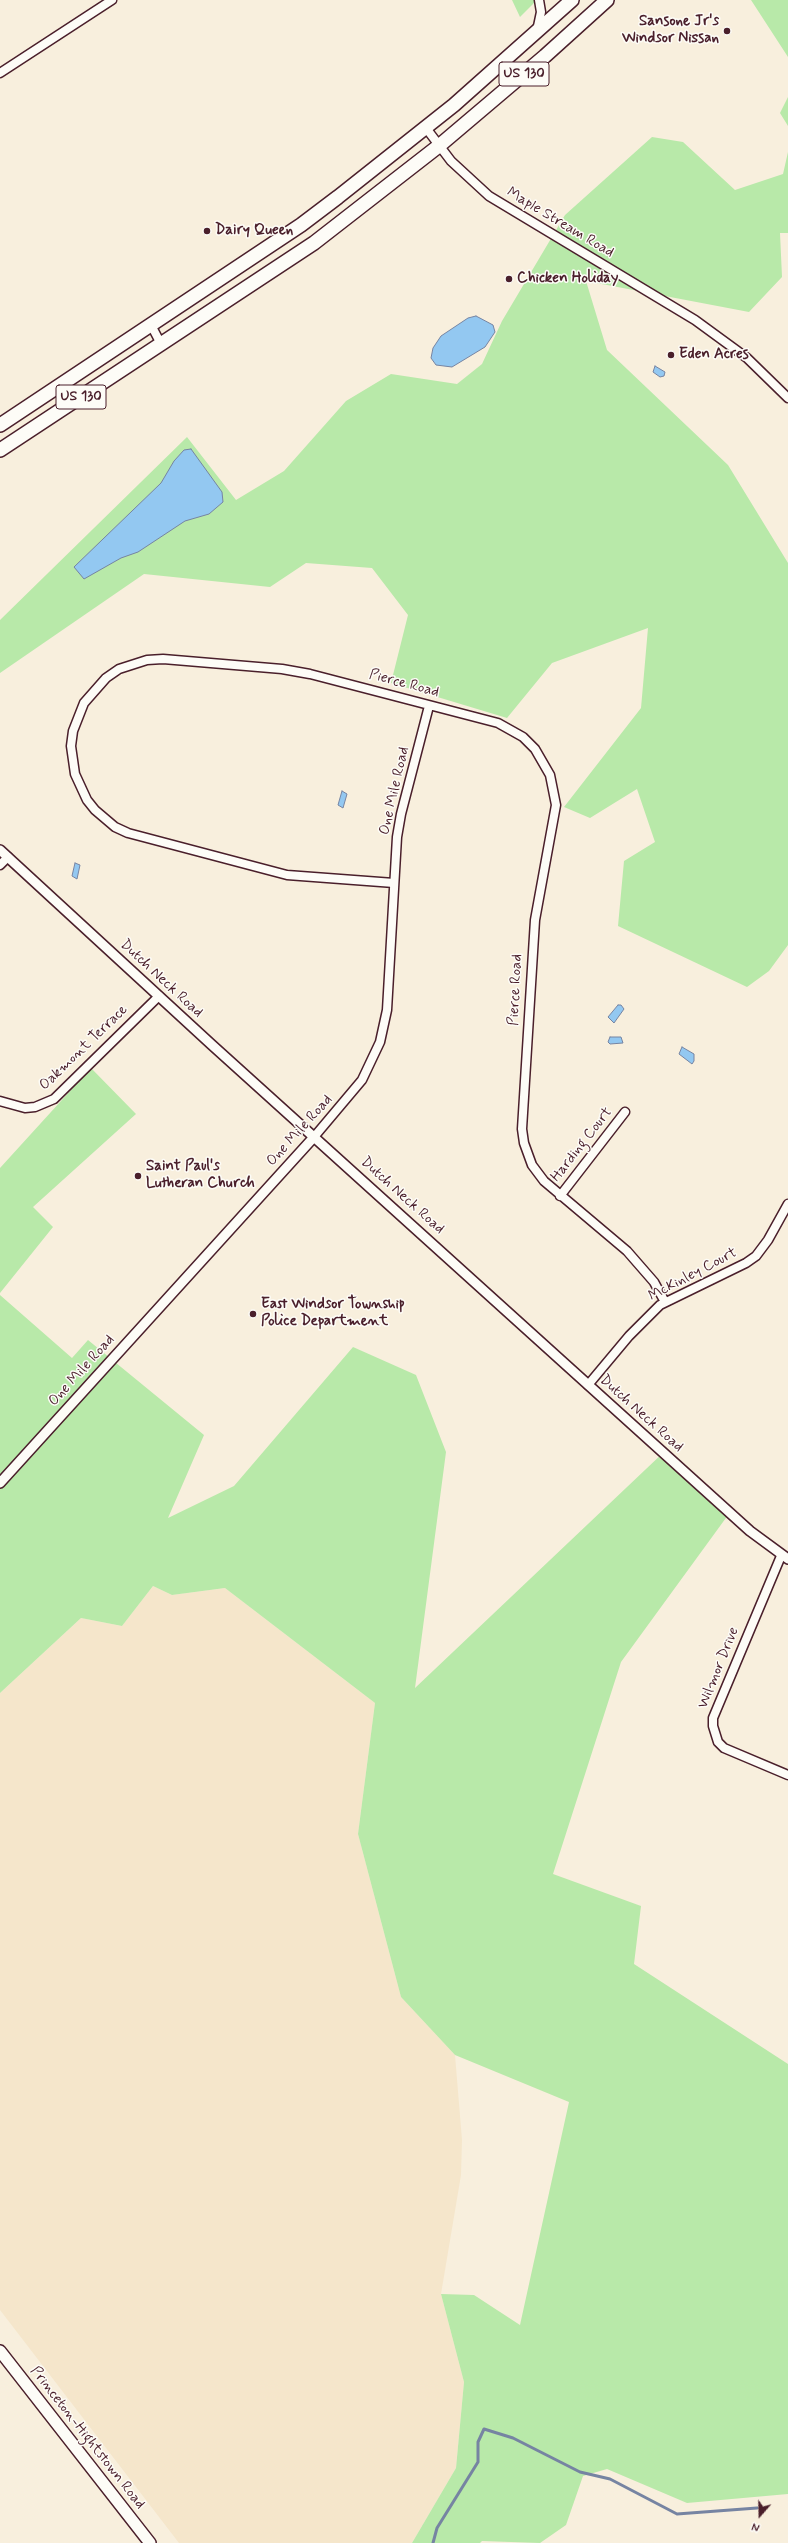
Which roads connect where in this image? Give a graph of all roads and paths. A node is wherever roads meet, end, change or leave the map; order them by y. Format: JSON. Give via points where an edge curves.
{"nodes":[{"id":1,"x":112,"y":0,"type":"edge"},
{"id":2,"x":539,"y":0,"type":"edge"},
{"id":3,"x":572,"y":0,"type":"edge"},
{"id":4,"x":608,"y":0,"type":"edge"},
{"id":5,"x":536,"y":33,"type":"junction"},
{"id":6,"x":0,"y":73,"type":"edge"},
{"id":7,"x":426,"y":128,"type":"junction"},
{"id":8,"x":440,"y":146,"type":"junction"},
{"id":9,"x":150,"y":325,"type":"junction"},
{"id":10,"x":161,"y":344,"type":"junction"},
{"id":11,"x":788,"y":398,"type":"edge"},
{"id":12,"x":0,"y":425,"type":"edge"},
{"id":13,"x":0,"y":450,"type":"edge"},
{"id":14,"x":430,"y":706,"type":"junction"},
{"id":15,"x":0,"y":850,"type":"edge"},
{"id":16,"x":8,"y":857,"type":"junction"},
{"id":17,"x":0,"y":865,"type":"edge"},
{"id":18,"x":394,"y":883,"type":"junction"},
{"id":19,"x":158,"y":996,"type":"junction"},
{"id":20,"x":0,"y":1101,"type":"edge"},
{"id":21,"x":625,"y":1112,"type":"dead end"},
{"id":22,"x":314,"y":1137,"type":"junction"},
{"id":23,"x":560,"y":1196,"type":"junction"},
{"id":24,"x":787,"y":1208,"type":"edge"},
{"id":25,"x":665,"y":1302,"type":"junction"},
{"id":26,"x":588,"y":1385,"type":"junction"},
{"id":27,"x":0,"y":1483,"type":"edge"},
{"id":28,"x":784,"y":1557,"type":"edge"},
{"id":29,"x":788,"y":1775,"type":"edge"},
{"id":30,"x":0,"y":2351,"type":"edge"},
{"id":31,"x":150,"y":2543,"type":"edge"}],
"edges":[{"from":1,"to":6,"type":"street"},
{"from":2,"to":5,"type":"street","via":[[540,23]]},
{"from":3,"to":5,"type":"highway","number":"US 130"},
{"from":4,"to":8,"type":"highway","number":"US 130"},
{"from":5,"to":7,"type":"highway","number":"US 130"},
{"from":7,"to":8,"type":"street","name":"Maple Stream Road"},
{"from":7,"to":9,"type":"highway","number":"US 130","via":[[301,225]]},
{"from":8,"to":10,"type":"highway","number":"US 130","via":[[314,242]]},
{"from":8,"to":11,"type":"street","name":"Maple Stream Road","via":[[489,196],[711,331],[747,358]]},
{"from":9,"to":10,"type":"street"},
{"from":9,"to":12,"type":"highway","number":"US 130"},
{"from":10,"to":13,"type":"highway","number":"US 130"},
{"from":14,"to":18,"type":"street","name":"One Mile Road","via":[[401,814]]},
{"from":14,"to":18,"type":"street","name":"Pierce Road","via":[[303,672],[155,659],[134,663],[106,678],[84,703],[73,730],[72,760],[80,788],[94,810],[115,827],[128,833],[287,875]]},
{"from":14,"to":23,"type":"street","name":"Pierce Road","via":[[498,723],[523,737],[544,762],[554,790],[555,818],[543,865],[535,920],[522,1129],[532,1165]]},
{"from":15,"to":16,"type":"street","name":"Dutch Neck Road"},
{"from":16,"to":17,"type":"street"},
{"from":16,"to":19,"type":"street","name":"Dutch Neck Road"},
{"from":18,"to":22,"type":"street","name":"One Mile Road","via":[[387,1010],[380,1042],[362,1080]]},
{"from":19,"to":20,"type":"street","name":"Oakmont Terrace","via":[[54,1099],[35,1107],[25,1108]]},
{"from":19,"to":22,"type":"street","name":"Dutch Neck Road"},
{"from":21,"to":23,"type":"street","name":"Harding Court"},
{"from":22,"to":26,"type":"street","name":"Dutch Neck Road"},
{"from":22,"to":27,"type":"street","name":"One Mile Road"},
{"from":23,"to":25,"type":"street","name":"Pierce Road","via":[[627,1251],[654,1282]]},
{"from":24,"to":25,"type":"street","name":"McKinley Court","via":[[756,1256]]},
{"from":25,"to":26,"type":"street","name":"McKinley Court","via":[[647,1316]]},
{"from":26,"to":28,"type":"street","name":"Dutch Neck Road","via":[[750,1531]]},
{"from":28,"to":29,"type":"street","name":"Wilmor Drive","via":[[713,1718],[713,1726],[718,1742],[724,1748]]},
{"from":30,"to":31,"type":"main road","name":"Princeton-Hightstown Road"}]}
